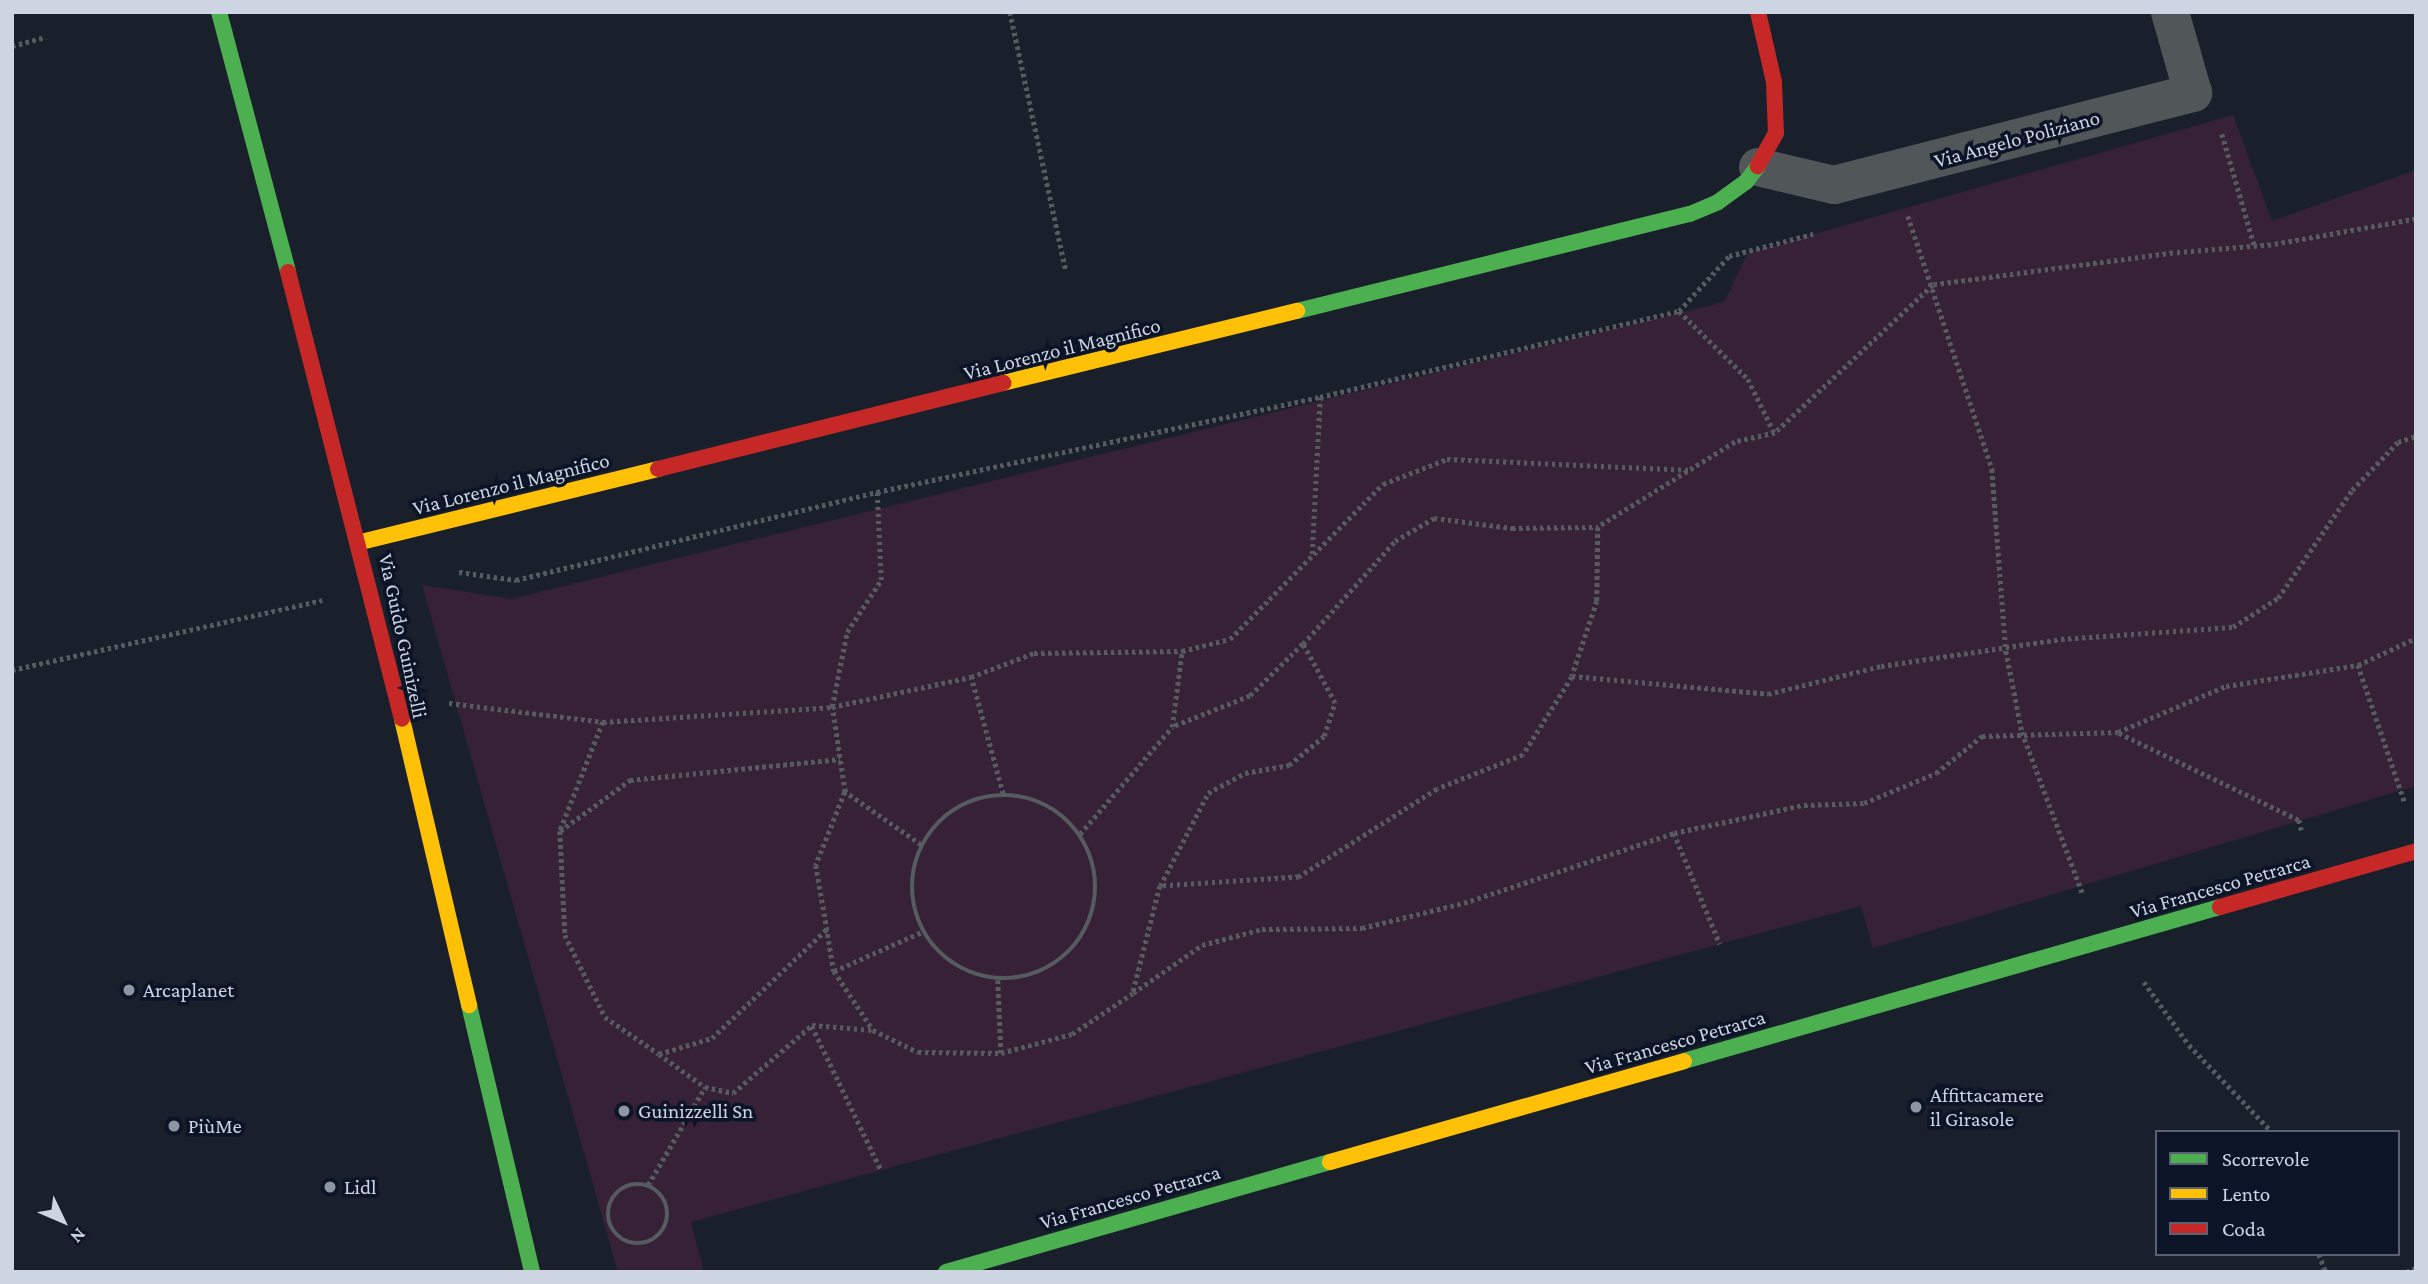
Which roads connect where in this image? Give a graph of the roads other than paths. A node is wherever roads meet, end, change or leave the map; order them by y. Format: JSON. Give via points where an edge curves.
{"nodes":[{"id":1,"x":219,"y":12,"type":"edge"},
{"id":2,"x":1758,"y":12,"type":"edge"},
{"id":3,"x":2170,"y":12,"type":"edge"},
{"id":4,"x":1758,"y":167,"type":"junction"},
{"id":5,"x":361,"y":542,"type":"junction"},
{"id":6,"x":2416,"y":851,"type":"edge"},
{"id":7,"x":532,"y":1272,"type":"edge"},
{"id":8,"x":946,"y":1272,"type":"edge"}],
"edges":[{"from":1,"to":5,"type":"street","name":"Via Guido Guinizelli"},
{"from":2,"to":4,"type":"street","name":"Via Lorenzo il Magnifico","via":[[1778,110],[1776,133]]},
{"from":3,"to":4,"type":"street","name":"Via Angelo Poliziano","via":[[2193,93],[1834,185]]},
{"from":4,"to":5,"type":"street","name":"Via Lorenzo il Magnifico","via":[[1730,194],[1690,214]]},
{"from":5,"to":7,"type":"street","name":"Via Guido Guinizelli"},
{"from":6,"to":8,"type":"street","name":"Via Francesco Petrarca"}]}
